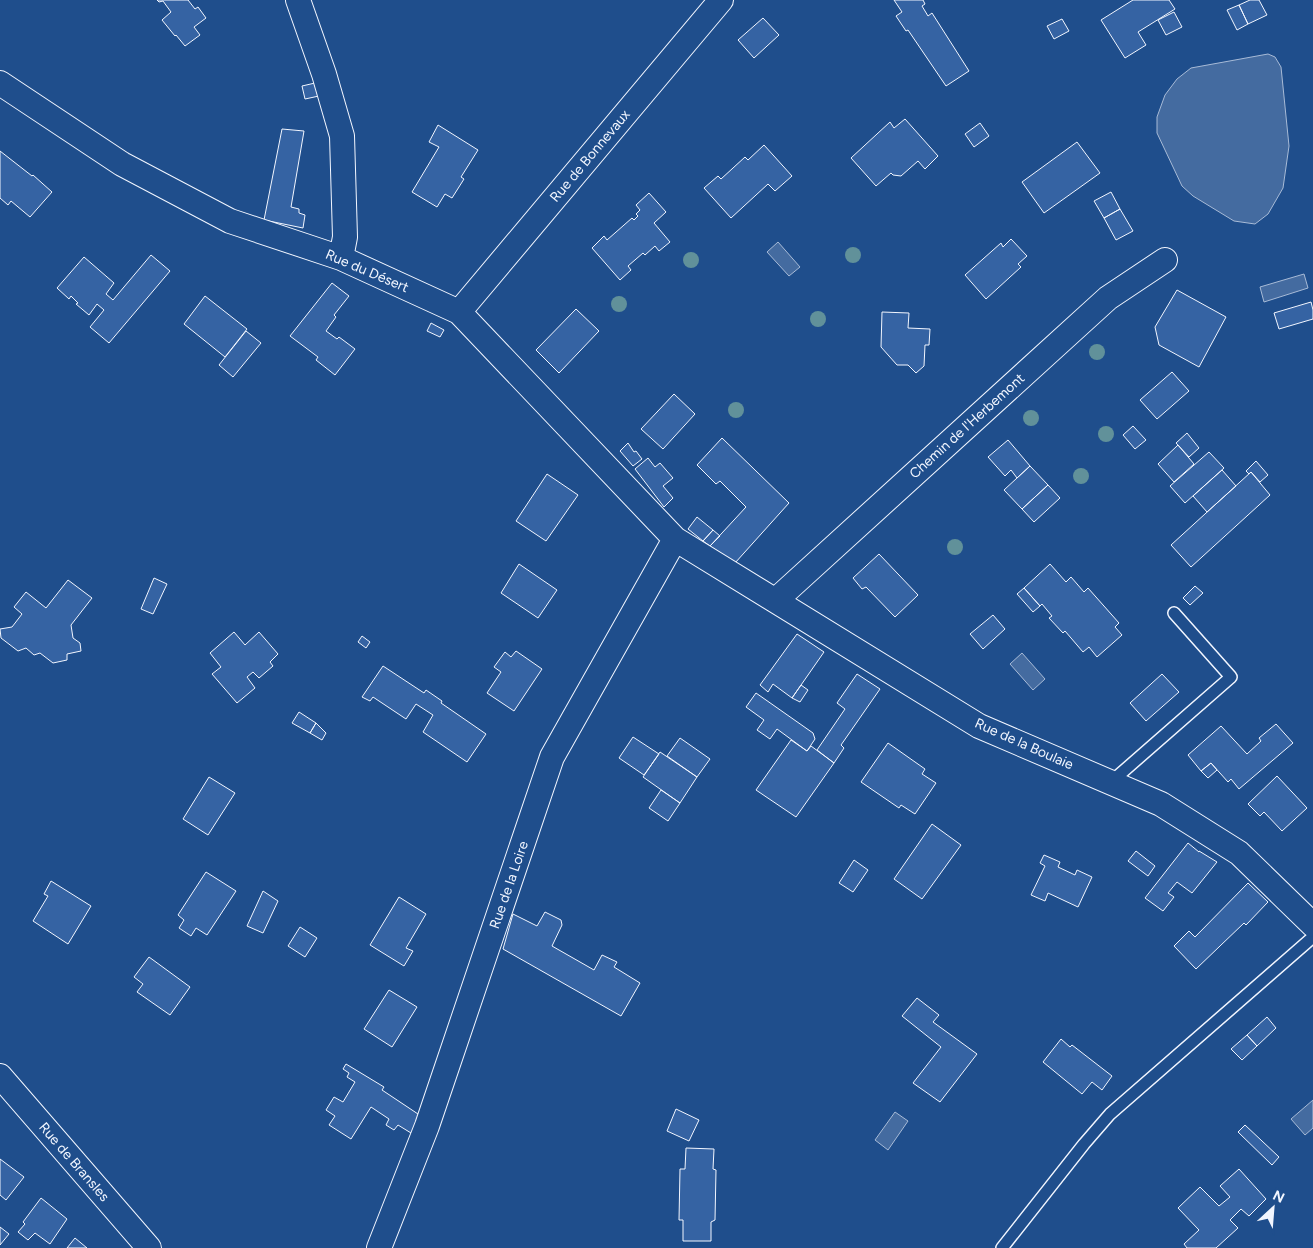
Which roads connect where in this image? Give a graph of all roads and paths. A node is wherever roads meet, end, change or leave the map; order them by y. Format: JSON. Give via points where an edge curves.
{"nodes":[{"id":1,"x":298,"y":0,"type":"edge"},
{"id":2,"x":721,"y":0,"type":"edge"},
{"id":3,"x":0,"y":83,"type":"edge"},
{"id":4,"x":341,"y":258,"type":"junction"},
{"id":5,"x":1165,"y":260,"type":"dead end"},
{"id":6,"x":459,"y":312,"type":"junction"},
{"id":7,"x":675,"y":540,"type":"junction"},
{"id":8,"x":776,"y":600,"type":"junction"},
{"id":9,"x":1174,"y":613,"type":"dead end"},
{"id":10,"x":1110,"y":782,"type":"junction"},
{"id":11,"x":1313,"y":925,"type":"edge"},
{"id":12,"x":1313,"y":936,"type":"edge"},
{"id":13,"x":0,"y":1076,"type":"edge"},
{"id":14,"x":149,"y":1248,"type":"edge"},
{"id":15,"x":379,"y":1248,"type":"edge"},
{"id":16,"x":1002,"y":1248,"type":"edge"}],
"edges":[{"from":1,"to":4,"type":"street","via":[[342,136],[345,238]]},
{"from":2,"to":6,"type":"street","name":"Rue de Bonnevaux"},
{"from":3,"to":4,"type":"street","name":"Rue du Désert","via":[[122,164],[230,221]]},
{"from":4,"to":6,"type":"street","name":"Rue du Désert"},
{"from":5,"to":8,"type":"street","name":"Chemin de l'Herbemont","via":[[1108,298]]},
{"from":6,"to":7,"type":"street","name":"Rue du Désert"},
{"from":7,"to":8,"type":"street","name":"Rue de la Boulaie"},
{"from":7,"to":15,"type":"street","name":"Rue de la Loire","via":[[552,757],[427,1126]]},
{"from":8,"to":10,"type":"street","name":"Rue de la Boulaie","via":[[979,726]]},
{"from":9,"to":10,"type":"lane","via":[[1231,677]]},
{"from":10,"to":11,"type":"street","name":"Rue de la Boulaie","via":[[1162,804],[1239,853]]},
{"from":12,"to":16,"type":"lane","via":[[1110,1114]]},
{"from":13,"to":14,"type":"street","name":"Rue de Bransles"}]}
